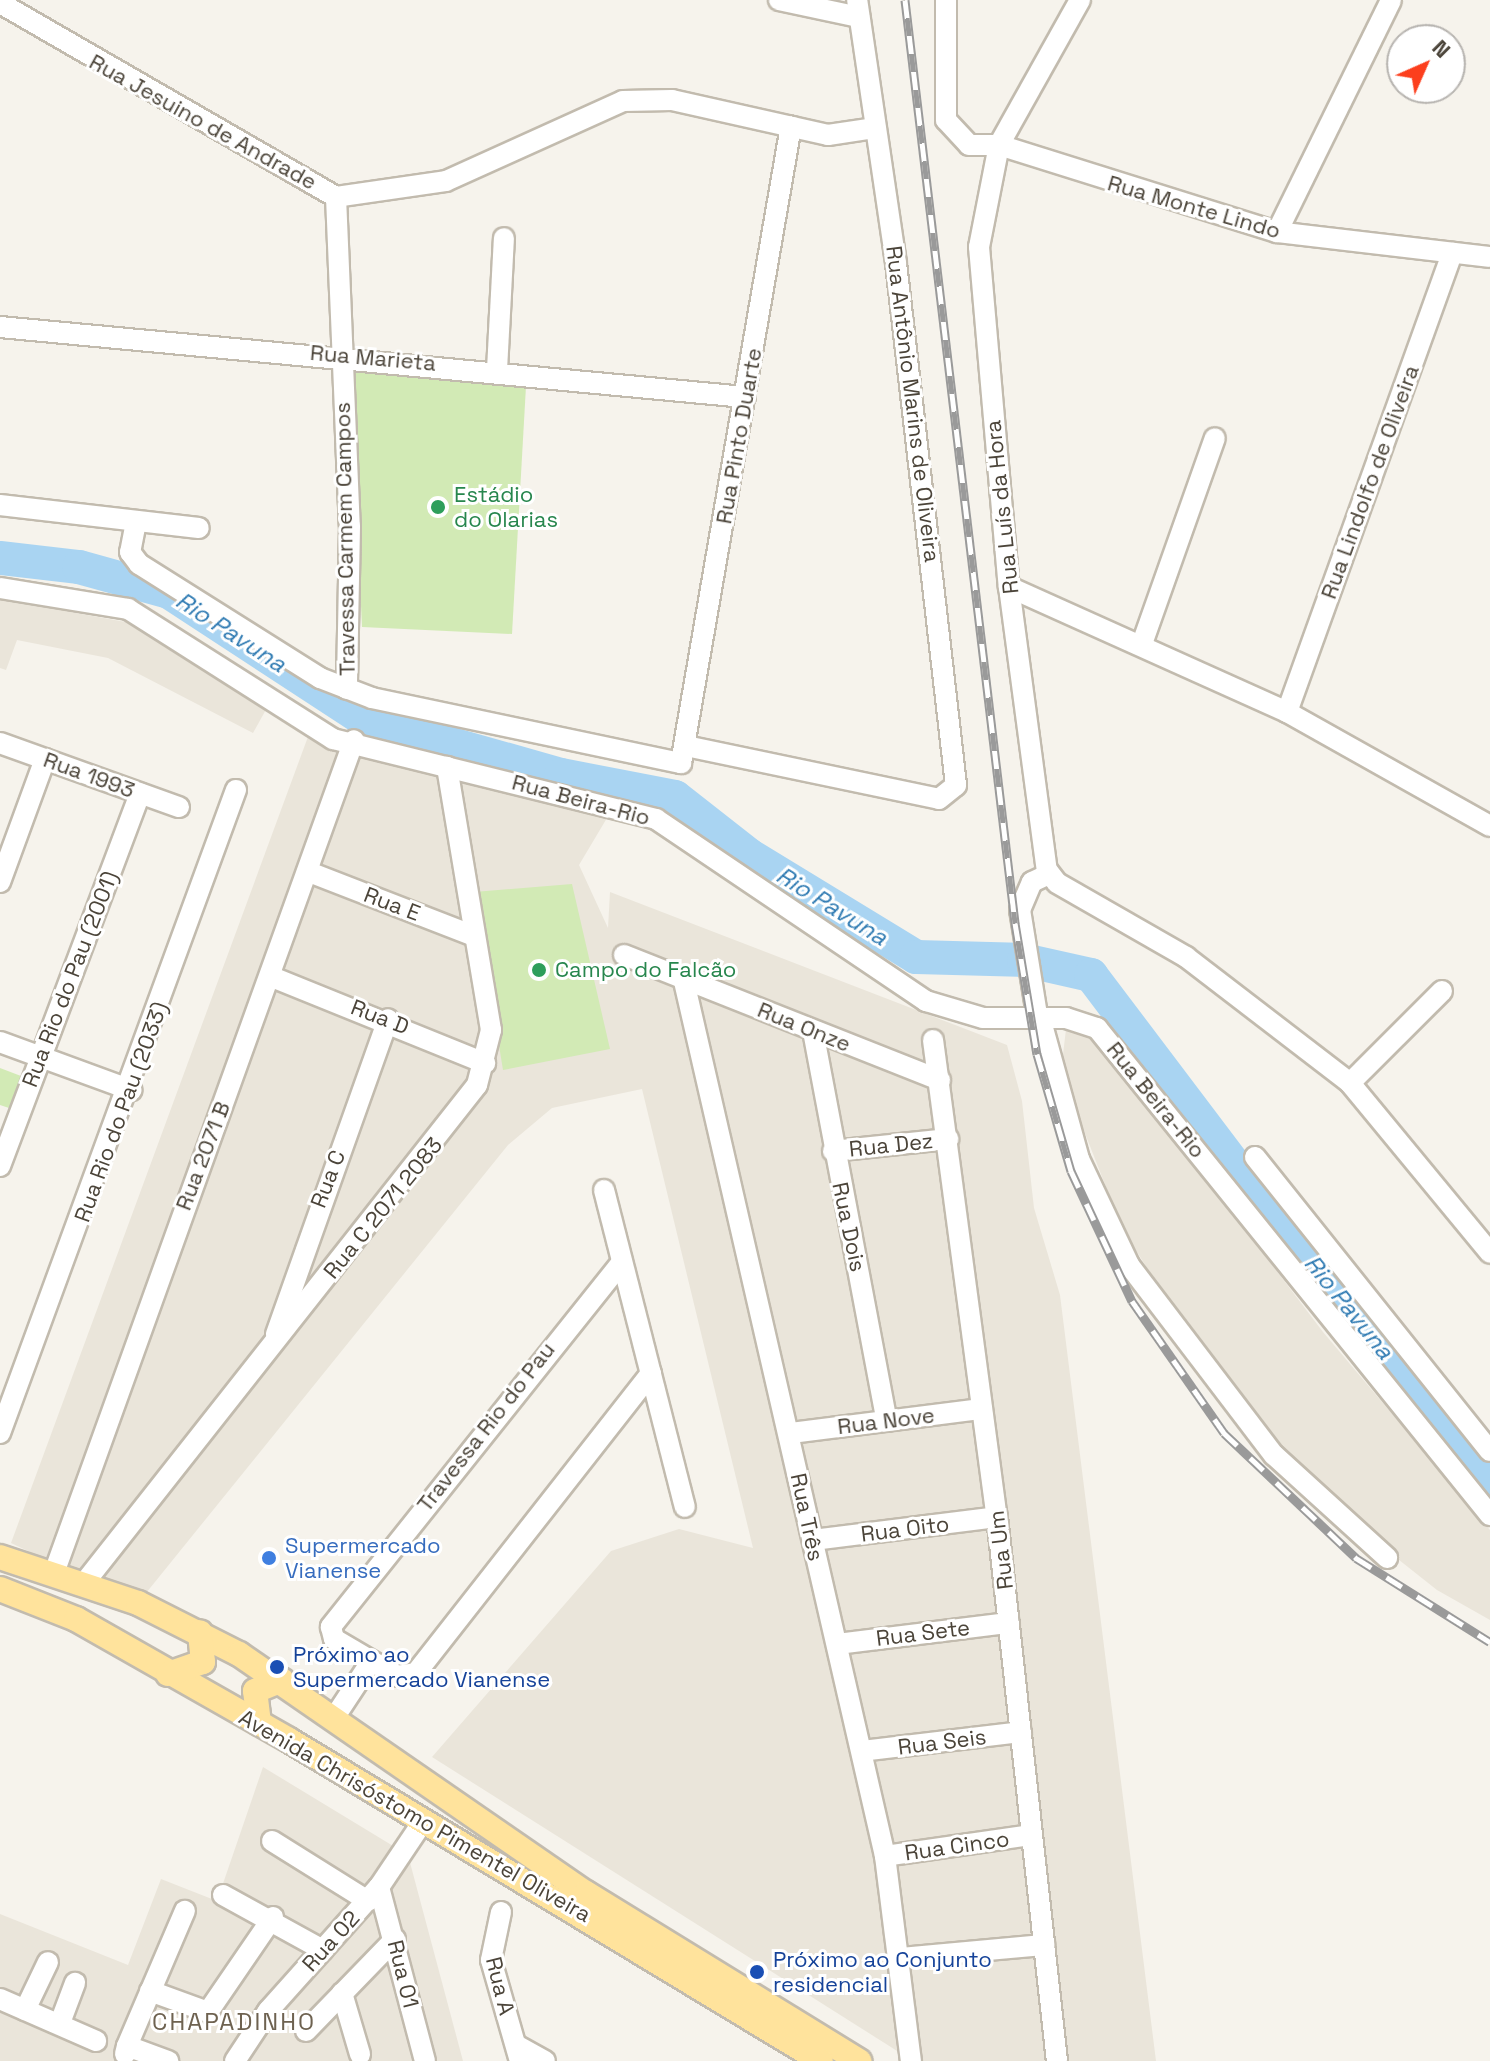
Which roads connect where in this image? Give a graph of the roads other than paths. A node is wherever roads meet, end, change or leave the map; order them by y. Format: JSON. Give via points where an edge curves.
{"nodes":[{"id":1,"x":779,"y":0,"type":"edge"},
{"id":2,"x":946,"y":0,"type":"edge"},
{"id":3,"x":1080,"y":0,"type":"edge"},
{"id":4,"x":1391,"y":0,"type":"edge"},
{"id":5,"x":0,"y":3,"type":"edge"},
{"id":6,"x":858,"y":8,"type":"edge"},
{"id":7,"x":791,"y":126,"type":"junction"},
{"id":8,"x":875,"y":128,"type":"junction"},
{"id":9,"x":999,"y":145,"type":"junction"},
{"id":10,"x":336,"y":197,"type":"junction"},
{"id":11,"x":1277,"y":232,"type":"junction"},
{"id":12,"x":504,"y":238,"type":"dead end"},
{"id":13,"x":1452,"y":253,"type":"junction"},
{"id":14,"x":1490,"y":257,"type":"edge"},
{"id":15,"x":0,"y":327,"type":"edge"},
{"id":16,"x":342,"y":354,"type":"junction"},
{"id":17,"x":497,"y":370,"type":"junction"},
{"id":18,"x":745,"y":397,"type":"junction"},
{"id":19,"x":1215,"y":438,"type":"dead end"},
{"id":20,"x":0,"y":505,"type":"edge"},
{"id":21,"x":136,"y":522,"type":"junction"},
{"id":22,"x":199,"y":528,"type":"dead end"},
{"id":23,"x":1009,"y":587,"type":"junction"},
{"id":24,"x":0,"y":588,"type":"edge"},
{"id":25,"x":1143,"y":641,"type":"junction"},
{"id":26,"x":347,"y":689,"type":"junction"},
{"id":27,"x":1287,"y":712,"type":"junction"},
{"id":28,"x":354,"y":740,"type":"junction"},
{"id":29,"x":0,"y":743,"type":"edge"},
{"id":30,"x":684,"y":755,"type":"junction"},
{"id":31,"x":45,"y":759,"type":"junction"},
{"id":32,"x":447,"y":767,"type":"junction"},
{"id":33,"x":236,"y":790,"type":"dead end"},
{"id":34,"x":140,"y":793,"type":"junction"},
{"id":35,"x":179,"y":807,"type":"dead end"},
{"id":36,"x":1490,"y":826,"type":"edge"},
{"id":37,"x":309,"y":872,"type":"junction"},
{"id":38,"x":1048,"y":872,"type":"junction"},
{"id":39,"x":0,"y":882,"type":"edge"},
{"id":40,"x":474,"y":936,"type":"junction"},
{"id":41,"x":624,"y":955,"type":"dead end"},
{"id":42,"x":272,"y":977,"type":"junction"},
{"id":43,"x":683,"y":977,"type":"junction"},
{"id":44,"x":1442,"y":991,"type":"dead end"},
{"id":45,"x":388,"y":1019,"type":"junction"},
{"id":46,"x":1039,"y":1021,"type":"junction"},
{"id":47,"x":813,"y":1031,"type":"junction"},
{"id":48,"x":933,"y":1040,"type":"dead end"},
{"id":49,"x":0,"y":1042,"type":"edge"},
{"id":50,"x":41,"y":1057,"type":"junction"},
{"id":51,"x":485,"y":1063,"type":"junction"},
{"id":52,"x":940,"y":1080,"type":"junction"},
{"id":53,"x":1350,"y":1083,"type":"junction"},
{"id":54,"x":131,"y":1090,"type":"junction"},
{"id":55,"x":6,"y":1133,"type":"edge"},
{"id":56,"x":948,"y":1139,"type":"junction"},
{"id":57,"x":833,"y":1151,"type":"junction"},
{"id":58,"x":1255,"y":1157,"type":"dead end"},
{"id":59,"x":0,"y":1166,"type":"edge"},
{"id":60,"x":604,"y":1190,"type":"dead end"},
{"id":61,"x":1490,"y":1253,"type":"edge"},
{"id":62,"x":622,"y":1262,"type":"junction"},
{"id":63,"x":274,"y":1341,"type":"junction"},
{"id":64,"x":651,"y":1373,"type":"junction"},
{"id":65,"x":981,"y":1409,"type":"junction"},
{"id":66,"x":887,"y":1421,"type":"junction"},
{"id":67,"x":0,"y":1433,"type":"edge"},
{"id":68,"x":791,"y":1433,"type":"junction"},
{"id":69,"x":1490,"y":1451,"type":"edge"},
{"id":70,"x":685,"y":1507,"type":"dead end"},
{"id":71,"x":1490,"y":1515,"type":"edge"},
{"id":72,"x":997,"y":1517,"type":"junction"},
{"id":73,"x":813,"y":1540,"type":"junction"},
{"id":74,"x":0,"y":1557,"type":"edge"},
{"id":75,"x":1387,"y":1558,"type":"dead end"},
{"id":76,"x":54,"y":1573,"type":"junction"},
{"id":77,"x":85,"y":1582,"type":"junction"},
{"id":78,"x":0,"y":1589,"type":"edge"},
{"id":79,"x":1009,"y":1623,"type":"junction"},
{"id":80,"x":200,"y":1632,"type":"junction"},
{"id":81,"x":837,"y":1644,"type":"junction"},
{"id":82,"x":371,"y":1662,"type":"junction"},
{"id":83,"x":168,"y":1674,"type":"junction"},
{"id":84,"x":282,"y":1680,"type":"junction"},
{"id":85,"x":336,"y":1715,"type":"junction"},
{"id":86,"x":259,"y":1723,"type":"junction"},
{"id":87,"x":1021,"y":1732,"type":"junction"},
{"id":88,"x":862,"y":1751,"type":"junction"},
{"id":89,"x":424,"y":1820,"type":"junction"},
{"id":90,"x":1030,"y":1835,"type":"junction"},
{"id":91,"x":272,"y":1841,"type":"dead end"},
{"id":92,"x":885,"y":1856,"type":"junction"},
{"id":93,"x":374,"y":1894,"type":"junction"},
{"id":94,"x":223,"y":1895,"type":"dead end"},
{"id":95,"x":185,"y":1911,"type":"dead end"},
{"id":96,"x":501,"y":1912,"type":"dead end"},
{"id":97,"x":273,"y":1917,"type":"junction"},
{"id":98,"x":395,"y":1939,"type":"junction"},
{"id":99,"x":1044,"y":1945,"type":"junction"},
{"id":100,"x":323,"y":1950,"type":"junction"},
{"id":101,"x":900,"y":1958,"type":"junction"},
{"id":102,"x":48,"y":1962,"type":"dead end"},
{"id":103,"x":75,"y":1983,"type":"dead end"},
{"id":104,"x":150,"y":1991,"type":"junction"},
{"id":105,"x":342,"y":1993,"type":"junction"},
{"id":106,"x":0,"y":1999,"type":"edge"},
{"id":107,"x":25,"y":2010,"type":"junction"},
{"id":108,"x":60,"y":2023,"type":"junction"},
{"id":109,"x":306,"y":2031,"type":"dead end"},
{"id":110,"x":96,"y":2041,"type":"dead end"},
{"id":111,"x":518,"y":2053,"type":"edge"},
{"id":112,"x":360,"y":2054,"type":"dead end"},
{"id":113,"x":168,"y":2061,"type":"edge"},
{"id":114,"x":235,"y":2061,"type":"edge"},
{"id":115,"x":425,"y":2061,"type":"edge"},
{"id":116,"x":545,"y":2061,"type":"edge"},
{"id":117,"x":821,"y":2061,"type":"edge"},
{"id":118,"x":859,"y":2061,"type":"edge"},
{"id":119,"x":911,"y":2061,"type":"edge"},
{"id":120,"x":1057,"y":2061,"type":"edge"}],
"edges":[{"from":1,"to":6,"type":"street"},
{"from":2,"to":9,"type":"street","name":"Rua Monte Lindo","via":[[946,120],[952,135],[969,145]]},
{"from":3,"to":9,"type":"street","name":"Rua Luís da Hora"},
{"from":4,"to":11,"type":"street"},
{"from":5,"to":10,"type":"street","name":"Rua Jesuino de Andrade"},
{"from":6,"to":8,"type":"street","name":"Rua Antônio Marins de Oliveira"},
{"from":7,"to":8,"type":"street","name":"Rua Jesuino de Andrade","via":[[828,135]]},
{"from":7,"to":10,"type":"street","name":"Rua Jesuino de Andrade","via":[[672,100],[623,101],[446,181]]},
{"from":7,"to":18,"type":"street","name":"Rua Pinto Duarte"},
{"from":8,"to":30,"type":"street","name":"Rua Antônio Marins de Oliveira","via":[[959,774],[954,790],[939,799]]},
{"from":9,"to":11,"type":"street","name":"Rua Monte Lindo"},
{"from":9,"to":23,"type":"street","name":"Rua Luís da Hora","via":[[979,247]]},
{"from":10,"to":16,"type":"street","name":"Travessa Carmem Campos"},
{"from":11,"to":13,"type":"street","name":"Rua Monte Lindo"},
{"from":12,"to":17,"type":"street"},
{"from":13,"to":14,"type":"street","name":"Rua Monte Lindo"},
{"from":13,"to":27,"type":"street","name":"Rua Lindolfo de Oliveira"},
{"from":15,"to":16,"type":"street","name":"Rua Marieta","via":[[184,347]]},
{"from":16,"to":17,"type":"street","name":"Rua Marieta"},
{"from":16,"to":26,"type":"street","name":"Travessa Carmem Campos"},
{"from":17,"to":18,"type":"street","name":"Rua Marieta"},
{"from":18,"to":30,"type":"street","name":"Rua Pinto Duarte"},
{"from":19,"to":25,"type":"street"},
{"from":20,"to":21,"type":"street"},
{"from":21,"to":22,"type":"street"},
{"from":21,"to":26,"type":"street","via":[[130,552],[139,564]]},
{"from":23,"to":25,"type":"street"},
{"from":23,"to":38,"type":"street","name":"Rua Luís da Hora"},
{"from":24,"to":28,"type":"street","name":"Rua Beira-Rio","via":[[128,609],[333,739]]},
{"from":25,"to":27,"type":"street"},
{"from":26,"to":30,"type":"street"},
{"from":27,"to":36,"type":"street"},
{"from":28,"to":32,"type":"street","name":"Rua Beira-Rio"},
{"from":28,"to":37,"type":"street","name":"Rua 2071 B"},
{"from":29,"to":31,"type":"street","name":"Rua 1993"},
{"from":31,"to":34,"type":"street","name":"Rua 1993"},
{"from":31,"to":39,"type":"street"},
{"from":32,"to":40,"type":"street","name":"Rua C 2071 2083"},
{"from":32,"to":46,"type":"street","name":"Rua Beira-Rio","via":[[636,810],[765,890],[899,988],[954,1012]]},
{"from":33,"to":54,"type":"street","name":"Rua Rio do Pau (2033)"},
{"from":34,"to":35,"type":"street","name":"Rua 1993"},
{"from":34,"to":50,"type":"street","name":"Rua Rio do Pau (2001)"},
{"from":37,"to":40,"type":"street","name":"Rua E"},
{"from":37,"to":42,"type":"street","name":"Rua 2071 B"},
{"from":38,"to":46,"type":"street","via":[[1023,896]]},
{"from":38,"to":53,"type":"street","via":[[1186,957]]},
{"from":40,"to":51,"type":"street","name":"Rua C 2071 2083","via":[[491,1030]]},
{"from":41,"to":43,"type":"street","name":"Rua Onze"},
{"from":42,"to":45,"type":"street","name":"Rua D"},
{"from":42,"to":76,"type":"street","name":"Rua 2071 B"},
{"from":43,"to":47,"type":"street","name":"Rua Onze"},
{"from":43,"to":68,"type":"street","name":"Rua Três"},
{"from":44,"to":53,"type":"street"},
{"from":45,"to":51,"type":"street","name":"Rua D"},
{"from":45,"to":63,"type":"street","name":"Rua C"},
{"from":46,"to":71,"type":"street","name":"Rua Beira-Rio","via":[[1085,1022],[1116,1048]]},
{"from":46,"to":75,"type":"street","via":[[1079,1159],[1129,1265],[1274,1455]]},
{"from":47,"to":52,"type":"street","name":"Rua Onze"},
{"from":47,"to":57,"type":"street","name":"Rua Dois"},
{"from":48,"to":52,"type":"street","name":"Rua Um"},
{"from":49,"to":50,"type":"street"},
{"from":50,"to":54,"type":"street"},
{"from":50,"to":55,"type":"street","name":"Rua Rio do Pau (2001)"},
{"from":51,"to":63,"type":"street","name":"Rua C 2071 2083","via":[[468,1102]]},
{"from":52,"to":56,"type":"street","name":"Rua Um"},
{"from":53,"to":61,"type":"street"},
{"from":54,"to":67,"type":"street","name":"Rua Rio do Pau (2033)"},
{"from":55,"to":59,"type":"street","name":"Rua Rio do Pau (2001)"},
{"from":56,"to":57,"type":"street","name":"Rua Dez"},
{"from":56,"to":65,"type":"street","name":"Rua Um"},
{"from":57,"to":66,"type":"street","name":"Rua Dois"},
{"from":58,"to":69,"type":"street"},
{"from":60,"to":62,"type":"street"},
{"from":62,"to":64,"type":"street"},
{"from":62,"to":82,"type":"street","name":"Travessa Rio do Pau","via":[[331,1627],[334,1639]]},
{"from":63,"to":77,"type":"street","name":"Rua C 2071 2083"},
{"from":64,"to":70,"type":"street"},
{"from":64,"to":82,"type":"street","name":"Travessa Rio do Pau","via":[[416,1673],[407,1679]]},
{"from":65,"to":66,"type":"street","name":"Rua Nove"},
{"from":65,"to":72,"type":"street","name":"Rua Um"},
{"from":66,"to":68,"type":"street","name":"Rua Nove"},
{"from":68,"to":73,"type":"street","name":"Rua Três"},
{"from":72,"to":73,"type":"street","name":"Rua Oito"},
{"from":72,"to":79,"type":"street","name":"Rua Um"},
{"from":73,"to":81,"type":"street","name":"Rua Três"},
{"from":74,"to":76,"type":"main road","name":"Avenida Chrisóstomo Pimentel Oliveira"},
{"from":76,"to":77,"type":"main road","name":"Avenida Chrisóstomo Pimentel Oliveira"},
{"from":77,"to":80,"type":"main road","name":"Avenida Chrisóstomo Pimentel Oliveira"},
{"from":78,"to":83,"type":"main road","name":"Avenida Chrisóstomo Pimentel Oliveira","via":[[76,1619]]},
{"from":79,"to":81,"type":"street","name":"Rua Sete"},
{"from":79,"to":87,"type":"street","name":"Rua Um"},
{"from":80,"to":83,"type":"main road","via":[[203,1662]]},
{"from":80,"to":84,"type":"main road","name":"Avenida Chrisóstomo Pimentel Oliveira"},
{"from":81,"to":88,"type":"street","name":"Rua Três"},
{"from":82,"to":85,"type":"street"},
{"from":83,"to":86,"type":"main road","name":"Avenida Chrisóstomo Pimentel Oliveira"},
{"from":84,"to":85,"type":"main road","name":"Avenida Chrisóstomo Pimentel Oliveira"},
{"from":84,"to":86,"type":"main road","via":[[255,1691]]},
{"from":85,"to":118,"type":"main road","name":"Avenida Chrisóstomo Pimentel Oliveira","via":[[586,1893]]},
{"from":86,"to":89,"type":"main road","name":"Avenida Chrisóstomo Pimentel Oliveira"},
{"from":87,"to":88,"type":"street","name":"Rua Seis"},
{"from":87,"to":90,"type":"street","name":"Rua Um"},
{"from":88,"to":92,"type":"street","name":"Rua Três"},
{"from":89,"to":93,"type":"street","name":"Rua 02"},
{"from":89,"to":117,"type":"main road","name":"Avenida Chrisóstomo Pimentel Oliveira"},
{"from":90,"to":92,"type":"street","name":"Rua Cinco"},
{"from":90,"to":99,"type":"street","name":"Rua Um"},
{"from":91,"to":93,"type":"street"},
{"from":92,"to":101,"type":"street","name":"Rua Três"},
{"from":93,"to":98,"type":"street","name":"Rua 01"},
{"from":93,"to":100,"type":"street","name":"Rua 02"},
{"from":94,"to":97,"type":"street"},
{"from":95,"to":104,"type":"street"},
{"from":96,"to":111,"type":"street","name":"Rua A","via":[[491,1960]]},
{"from":97,"to":100,"type":"street"},
{"from":97,"to":104,"type":"street","via":[[208,2012]]},
{"from":98,"to":105,"type":"street"},
{"from":98,"to":115,"type":"street","name":"Rua 01"},
{"from":99,"to":101,"type":"street"},
{"from":99,"to":120,"type":"street","name":"Rua Um"},
{"from":100,"to":114,"type":"street","name":"Rua 02"},
{"from":101,"to":119,"type":"street","name":"Rua Três"},
{"from":102,"to":107,"type":"street"},
{"from":103,"to":108,"type":"street"},
{"from":104,"to":113,"type":"street","via":[[129,2050]]},
{"from":105,"to":109,"type":"street"},
{"from":105,"to":112,"type":"street"},
{"from":106,"to":107,"type":"street"},
{"from":107,"to":108,"type":"street"},
{"from":108,"to":110,"type":"street"},
{"from":111,"to":116,"type":"street"}]}
